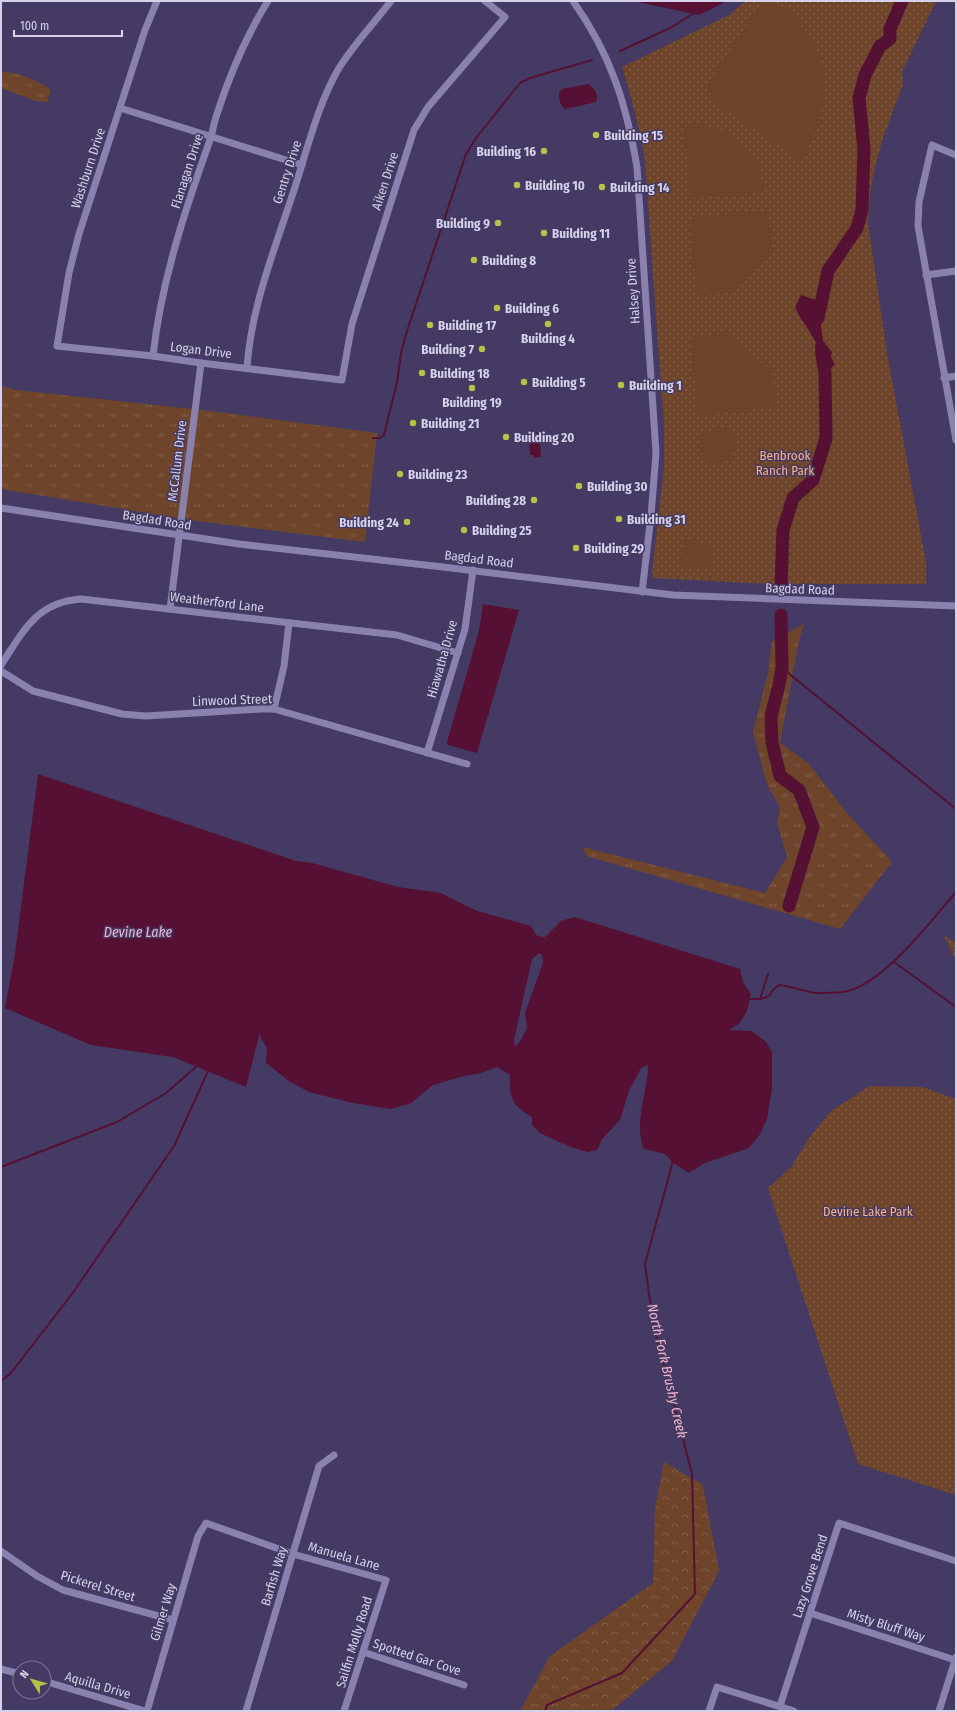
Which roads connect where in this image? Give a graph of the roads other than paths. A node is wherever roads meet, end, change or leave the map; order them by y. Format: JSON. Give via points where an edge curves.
{"nodes":[{"id":1,"x":157,"y":1,"type":"edge"},
{"id":2,"x":268,"y":1,"type":"edge"},
{"id":3,"x":391,"y":1,"type":"edge"},
{"id":4,"x":484,"y":1,"type":"edge"},
{"id":5,"x":573,"y":1,"type":"edge"},
{"id":6,"x":120,"y":108,"type":"junction"},
{"id":7,"x":210,"y":138,"type":"junction"},
{"id":8,"x":956,"y":155,"type":"edge"},
{"id":9,"x":302,"y":166,"type":"junction"},
{"id":10,"x":956,"y":271,"type":"edge"},
{"id":11,"x":926,"y":275,"type":"junction"},
{"id":12,"x":57,"y":346,"type":"joint"},
{"id":13,"x":153,"y":356,"type":"junction"},
{"id":14,"x":202,"y":363,"type":"junction"},
{"id":15,"x":247,"y":368,"type":"junction"},
{"id":16,"x":956,"y":376,"type":"edge"},
{"id":17,"x":944,"y":378,"type":"junction"},
{"id":18,"x":342,"y":380,"type":"joint"},
{"id":19,"x":956,"y":440,"type":"edge"},
{"id":20,"x":1,"y":508,"type":"edge"},
{"id":21,"x":180,"y":536,"type":"junction"},
{"id":22,"x":473,"y":570,"type":"junction"},
{"id":23,"x":642,"y":592,"type":"junction"},
{"id":24,"x":956,"y":606,"type":"edge"},
{"id":25,"x":170,"y":609,"type":"junction"},
{"id":26,"x":289,"y":623,"type":"junction"},
{"id":27,"x":458,"y":653,"type":"junction"},
{"id":28,"x":1,"y":665,"type":"edge"},
{"id":29,"x":1,"y":671,"type":"edge"},
{"id":30,"x":274,"y":710,"type":"junction"},
{"id":31,"x":427,"y":753,"type":"junction"},
{"id":32,"x":466,"y":764,"type":"dead end"},
{"id":33,"x":334,"y":1454,"type":"dead end"},
{"id":34,"x":206,"y":1523,"type":"joint"},
{"id":35,"x":1,"y":1552,"type":"edge"},
{"id":36,"x":293,"y":1554,"type":"junction"},
{"id":37,"x":956,"y":1561,"type":"edge"},
{"id":38,"x":386,"y":1580,"type":"joint"},
{"id":39,"x":810,"y":1613,"type":"junction"},
{"id":40,"x":173,"y":1620,"type":"junction"},
{"id":41,"x":363,"y":1652,"type":"junction"},
{"id":42,"x":956,"y":1658,"type":"edge"},
{"id":43,"x":1,"y":1669,"type":"edge"},
{"id":44,"x":12,"y":1672,"type":"edge"},
{"id":45,"x":52,"y":1683,"type":"edge"},
{"id":46,"x":464,"y":1685,"type":"dead end"},
{"id":47,"x":780,"y":1706,"type":"junction"},
{"id":48,"x":146,"y":1711,"type":"edge"},
{"id":49,"x":246,"y":1711,"type":"edge"},
{"id":50,"x":344,"y":1711,"type":"edge"},
{"id":51,"x":709,"y":1711,"type":"edge"},
{"id":52,"x":794,"y":1711,"type":"edge"},
{"id":53,"x":939,"y":1711,"type":"edge"}],
"edges":[{"from":1,"to":6,"type":"street","name":"Washburn Drive"},
{"from":2,"to":7,"type":"street","name":"Flanagan Drive","via":[[241,50]]},
{"from":3,"to":9,"type":"street","name":"Gentry Drive","via":[[339,69],[327,92]]},
{"from":4,"to":18,"type":"street","name":"Aiken Drive","via":[[505,17],[428,107],[414,130],[352,324]]},
{"from":5,"to":23,"type":"street","name":"Halsey Drive","via":[[596,37],[616,79],[629,123],[637,167],[656,452]]},
{"from":6,"to":7,"type":"street"},
{"from":6,"to":12,"type":"street","name":"Washburn Drive","via":[[79,234],[69,273]]},
{"from":7,"to":9,"type":"street"},
{"from":7,"to":13,"type":"street","name":"Flanagan Drive","via":[[166,278],[156,323]]},
{"from":8,"to":11,"type":"street","via":[[932,145],[919,202],[918,226]]},
{"from":9,"to":15,"type":"street","name":"Gentry Drive","via":[[259,298]]},
{"from":10,"to":11,"type":"street"},
{"from":11,"to":17,"type":"street"},
{"from":12,"to":13,"type":"street","name":"Logan Drive"},
{"from":13,"to":14,"type":"street","name":"Logan Drive"},
{"from":14,"to":15,"type":"street","name":"Logan Drive"},
{"from":14,"to":21,"type":"street","name":"McCallum Drive"},
{"from":15,"to":18,"type":"street","name":"Logan Drive"},
{"from":16,"to":17,"type":"street"},
{"from":17,"to":19,"type":"street"},
{"from":20,"to":21,"type":"street","name":"Bagdad Road"},
{"from":21,"to":22,"type":"street","name":"Bagdad Road"},
{"from":21,"to":25,"type":"street","name":"McCallum Drive"},
{"from":22,"to":23,"type":"street","name":"Bagdad Road"},
{"from":22,"to":27,"type":"street","name":"Hiawatha Drive","via":[[465,629]]},
{"from":23,"to":24,"type":"street","name":"Bagdad Road","via":[[695,597]]},
{"from":25,"to":26,"type":"street","name":"Weatherford Lane"},
{"from":25,"to":28,"type":"street","name":"Weatherford Lane","via":[[92,600],[61,601],[44,610],[29,623]]},
{"from":26,"to":27,"type":"street","name":"Weatherford Lane","via":[[397,635]]},
{"from":26,"to":30,"type":"street","via":[[284,666]]},
{"from":27,"to":31,"type":"street","name":"Hiawatha Drive"},
{"from":29,"to":30,"type":"street","name":"Linwood Street","via":[[33,691],[122,714],[146,716]]},
{"from":30,"to":31,"type":"street","name":"Linwood Street"},
{"from":31,"to":32,"type":"street","name":"Linwood Street"},
{"from":33,"to":36,"type":"street","name":"Barfish Way","via":[[319,1466]]},
{"from":34,"to":36,"type":"street","name":"Manuela Lane"},
{"from":34,"to":40,"type":"street","name":"Gilmer Way","via":[[198,1536]]},
{"from":35,"to":40,"type":"street","name":"Pickerel Street","via":[[63,1590]]},
{"from":36,"to":38,"type":"street","name":"Manuela Lane"},
{"from":36,"to":49,"type":"street","name":"Barfish Way"},
{"from":37,"to":39,"type":"street","name":"Lazy Grove Bend","via":[[839,1523]]},
{"from":38,"to":41,"type":"street","name":"Sailfin Molly Road"},
{"from":39,"to":42,"type":"street","name":"Misty Bluff Way"},
{"from":39,"to":47,"type":"street","name":"Lazy Grove Bend"},
{"from":40,"to":48,"type":"street","name":"Gilmer Way"},
{"from":41,"to":46,"type":"street","name":"Spotted Gar Cove"},
{"from":41,"to":50,"type":"street","name":"Sailfin Molly Road"},
{"from":42,"to":53,"type":"street"},
{"from":43,"to":44,"type":"street"},
{"from":45,"to":48,"type":"street","name":"Aquilla Drive"},
{"from":47,"to":51,"type":"street","via":[[717,1687]]},
{"from":47,"to":52,"type":"street"}]}
